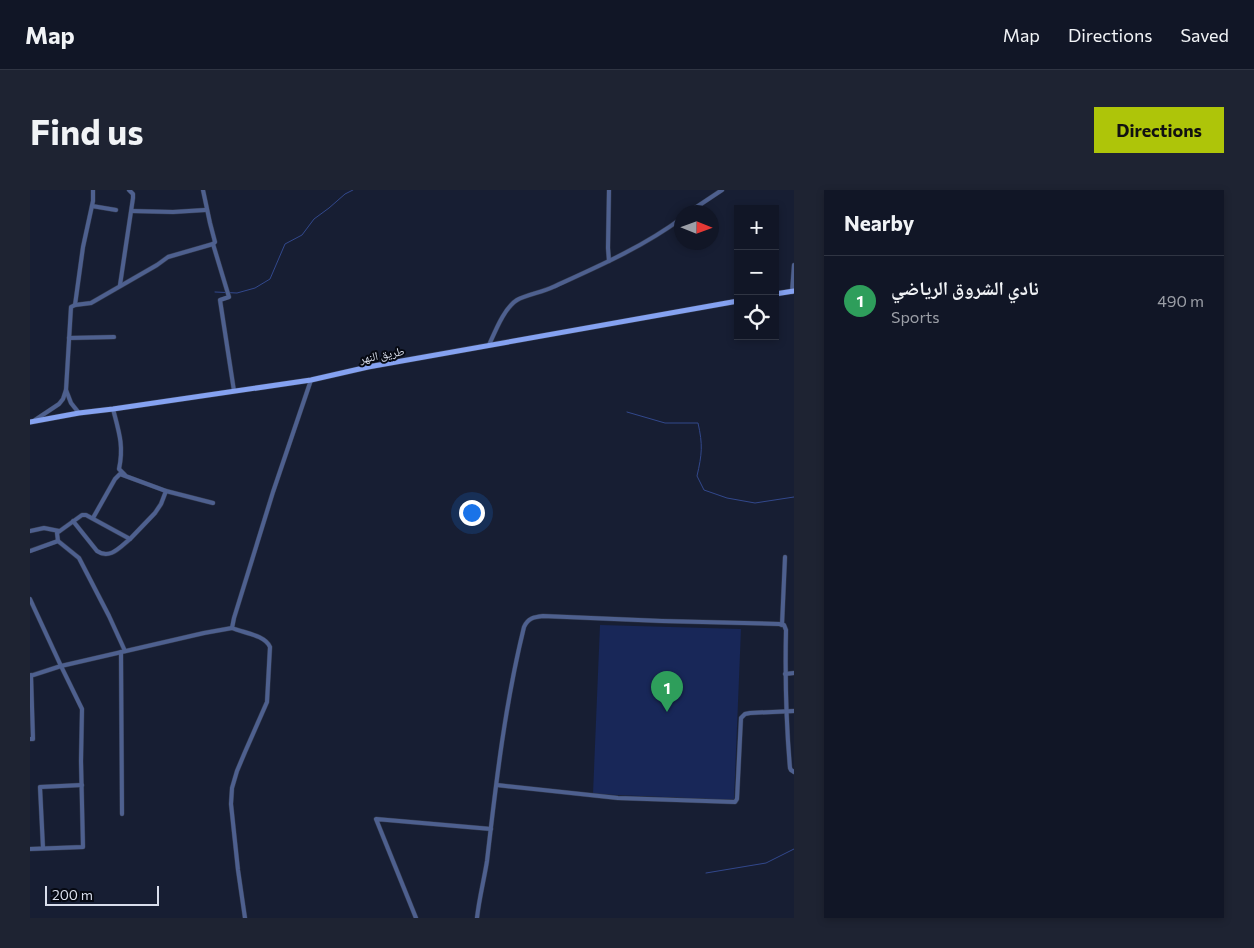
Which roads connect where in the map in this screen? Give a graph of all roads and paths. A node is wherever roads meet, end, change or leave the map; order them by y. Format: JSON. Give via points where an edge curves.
{"nodes":[{"id":1,"x":93,"y":190,"type":"edge"},
{"id":2,"x":129,"y":190,"type":"edge"},
{"id":3,"x":203,"y":190,"type":"edge"},
{"id":4,"x":609,"y":190,"type":"edge"},
{"id":5,"x":722,"y":190,"type":"edge"},
{"id":6,"x":700,"y":205,"type":"edge"},
{"id":7,"x":92,"y":206,"type":"junction"},
{"id":8,"x":116,"y":210,"type":"dead end"},
{"id":9,"x":205,"y":210,"type":"dead end"},
{"id":10,"x":132,"y":211,"type":"junction"},
{"id":11,"x":674,"y":223,"type":"edge"},
{"id":12,"x":213,"y":244,"type":"junction"},
{"id":13,"x":609,"y":261,"type":"junction"},
{"id":14,"x":794,"y":266,"type":"edge"},
{"id":15,"x":120,"y":285,"type":"junction"},
{"id":16,"x":793,"y":291,"type":"edge"},
{"id":17,"x":779,"y":293,"type":"edge"},
{"id":18,"x":734,"y":302,"type":"edge"},
{"id":19,"x":75,"y":305,"type":"junction"},
{"id":20,"x":114,"y":337,"type":"dead end"},
{"id":21,"x":69,"y":338,"type":"junction"},
{"id":22,"x":489,"y":346,"type":"junction"},
{"id":23,"x":311,"y":380,"type":"junction"},
{"id":24,"x":66,"y":390,"type":"junction"},
{"id":25,"x":234,"y":391,"type":"junction"},
{"id":26,"x":112,"y":409,"type":"junction"},
{"id":27,"x":79,"y":413,"type":"junction"},
{"id":28,"x":32,"y":421,"type":"edge"},
{"id":29,"x":126,"y":476,"type":"junction"},
{"id":30,"x":166,"y":491,"type":"junction"},
{"id":31,"x":213,"y":503,"type":"dead end"},
{"id":32,"x":93,"y":518,"type":"junction"},
{"id":33,"x":73,"y":522,"type":"junction"},
{"id":34,"x":30,"y":531,"type":"edge"},
{"id":35,"x":59,"y":531,"type":"junction"},
{"id":36,"x":130,"y":539,"type":"junction"},
{"id":37,"x":58,"y":540,"type":"junction"},
{"id":38,"x":30,"y":551,"type":"edge"},
{"id":39,"x":785,"y":557,"type":"dead end"},
{"id":40,"x":30,"y":599,"type":"edge"},
{"id":41,"x":782,"y":624,"type":"junction"},
{"id":42,"x":232,"y":628,"type":"junction"},
{"id":43,"x":123,"y":652,"type":"junction"},
{"id":44,"x":61,"y":666,"type":"junction"},
{"id":45,"x":794,"y":673,"type":"edge"},
{"id":46,"x":785,"y":674,"type":"junction"},
{"id":47,"x":30,"y":676,"type":"edge"},
{"id":48,"x":794,"y":711,"type":"edge"},
{"id":49,"x":786,"y":712,"type":"junction"},
{"id":50,"x":30,"y":739,"type":"edge"},
{"id":51,"x":794,"y":772,"type":"edge"},
{"id":52,"x":496,"y":785,"type":"junction"},
{"id":53,"x":82,"y":786,"type":"junction"},
{"id":54,"x":122,"y":814,"type":"dead end"},
{"id":55,"x":491,"y":829,"type":"junction"},
{"id":56,"x":43,"y":848,"type":"junction"},
{"id":57,"x":30,"y":849,"type":"edge"},
{"id":58,"x":245,"y":918,"type":"edge"},
{"id":59,"x":416,"y":918,"type":"edge"},
{"id":60,"x":477,"y":918,"type":"edge"}],
"edges":[{"from":1,"to":7,"type":"street"},
{"from":2,"to":10,"type":"street","via":[[133,194]]},
{"from":3,"to":12,"type":"street"},
{"from":4,"to":13,"type":"street"},
{"from":5,"to":6,"type":"street"},
{"from":7,"to":8,"type":"street"},
{"from":7,"to":19,"type":"street"},
{"from":9,"to":10,"type":"street"},
{"from":10,"to":15,"type":"street"},
{"from":11,"to":13,"type":"street"},
{"from":12,"to":15,"type":"street","via":[[168,257]]},
{"from":12,"to":25,"type":"street","via":[[229,297],[220,300]]},
{"from":13,"to":22,"type":"street","via":[[550,289],[517,300],[501,320]]},
{"from":14,"to":16,"type":"street"},
{"from":15,"to":19,"type":"street","via":[[91,303]]},
{"from":16,"to":17,"type":"main road"},
{"from":18,"to":22,"type":"main road","name":"طريق النهر"},
{"from":19,"to":21,"type":"street","via":[[71,307]]},
{"from":20,"to":21,"type":"street"},
{"from":21,"to":24,"type":"street"},
{"from":22,"to":23,"type":"main road","name":"طريق النهر"},
{"from":23,"to":25,"type":"main road","name":"طريق النهر"},
{"from":23,"to":42,"type":"street"},
{"from":24,"to":27,"type":"street"},
{"from":24,"to":28,"type":"street","via":[[59,404]]},
{"from":25,"to":26,"type":"main road","name":"طريق النهر"},
{"from":26,"to":27,"type":"main road","name":"طريق النهر"},
{"from":26,"to":29,"type":"street","via":[[122,451],[119,469]]},
{"from":27,"to":28,"type":"main road","name":"طريق النهر"},
{"from":29,"to":30,"type":"street"},
{"from":29,"to":32,"type":"street","via":[[117,476]]},
{"from":30,"to":31,"type":"street"},
{"from":30,"to":36,"type":"street","via":[[155,514]]},
{"from":32,"to":33,"type":"street","via":[[82,515]]},
{"from":32,"to":36,"type":"street"},
{"from":33,"to":35,"type":"street"},
{"from":33,"to":36,"type":"street","via":[[97,551],[104,554],[113,553]]},
{"from":34,"to":35,"type":"street","via":[[44,528]]},
{"from":35,"to":37,"type":"street"},
{"from":37,"to":38,"type":"street"},
{"from":37,"to":43,"type":"street","via":[[79,558],[109,616]]},
{"from":39,"to":41,"type":"street"},
{"from":40,"to":44,"type":"street"},
{"from":41,"to":46,"type":"street","via":[[786,630]]},
{"from":41,"to":52,"type":"street","via":[[532,618],[524,627],[517,655]]},
{"from":42,"to":43,"type":"street"},
{"from":42,"to":58,"type":"street","via":[[261,638],[270,647],[267,702],[232,788],[231,804]]},
{"from":43,"to":44,"type":"street"},
{"from":43,"to":54,"type":"street"},
{"from":44,"to":47,"type":"street"},
{"from":44,"to":53,"type":"street","via":[[82,709]]},
{"from":45,"to":46,"type":"street"},
{"from":46,"to":49,"type":"street"},
{"from":47,"to":50,"type":"street","via":[[33,739]]},
{"from":48,"to":49,"type":"street"},
{"from":49,"to":51,"type":"street","via":[[790,770]]},
{"from":49,"to":52,"type":"street","via":[[750,713],[742,718],[735,802],[618,798]]},
{"from":52,"to":55,"type":"street"},
{"from":53,"to":56,"type":"street","via":[[83,847]]},
{"from":53,"to":56,"type":"street","via":[[40,787]]},
{"from":55,"to":59,"type":"street","via":[[376,819]]},
{"from":55,"to":60,"type":"street"},
{"from":56,"to":57,"type":"street"}]}
